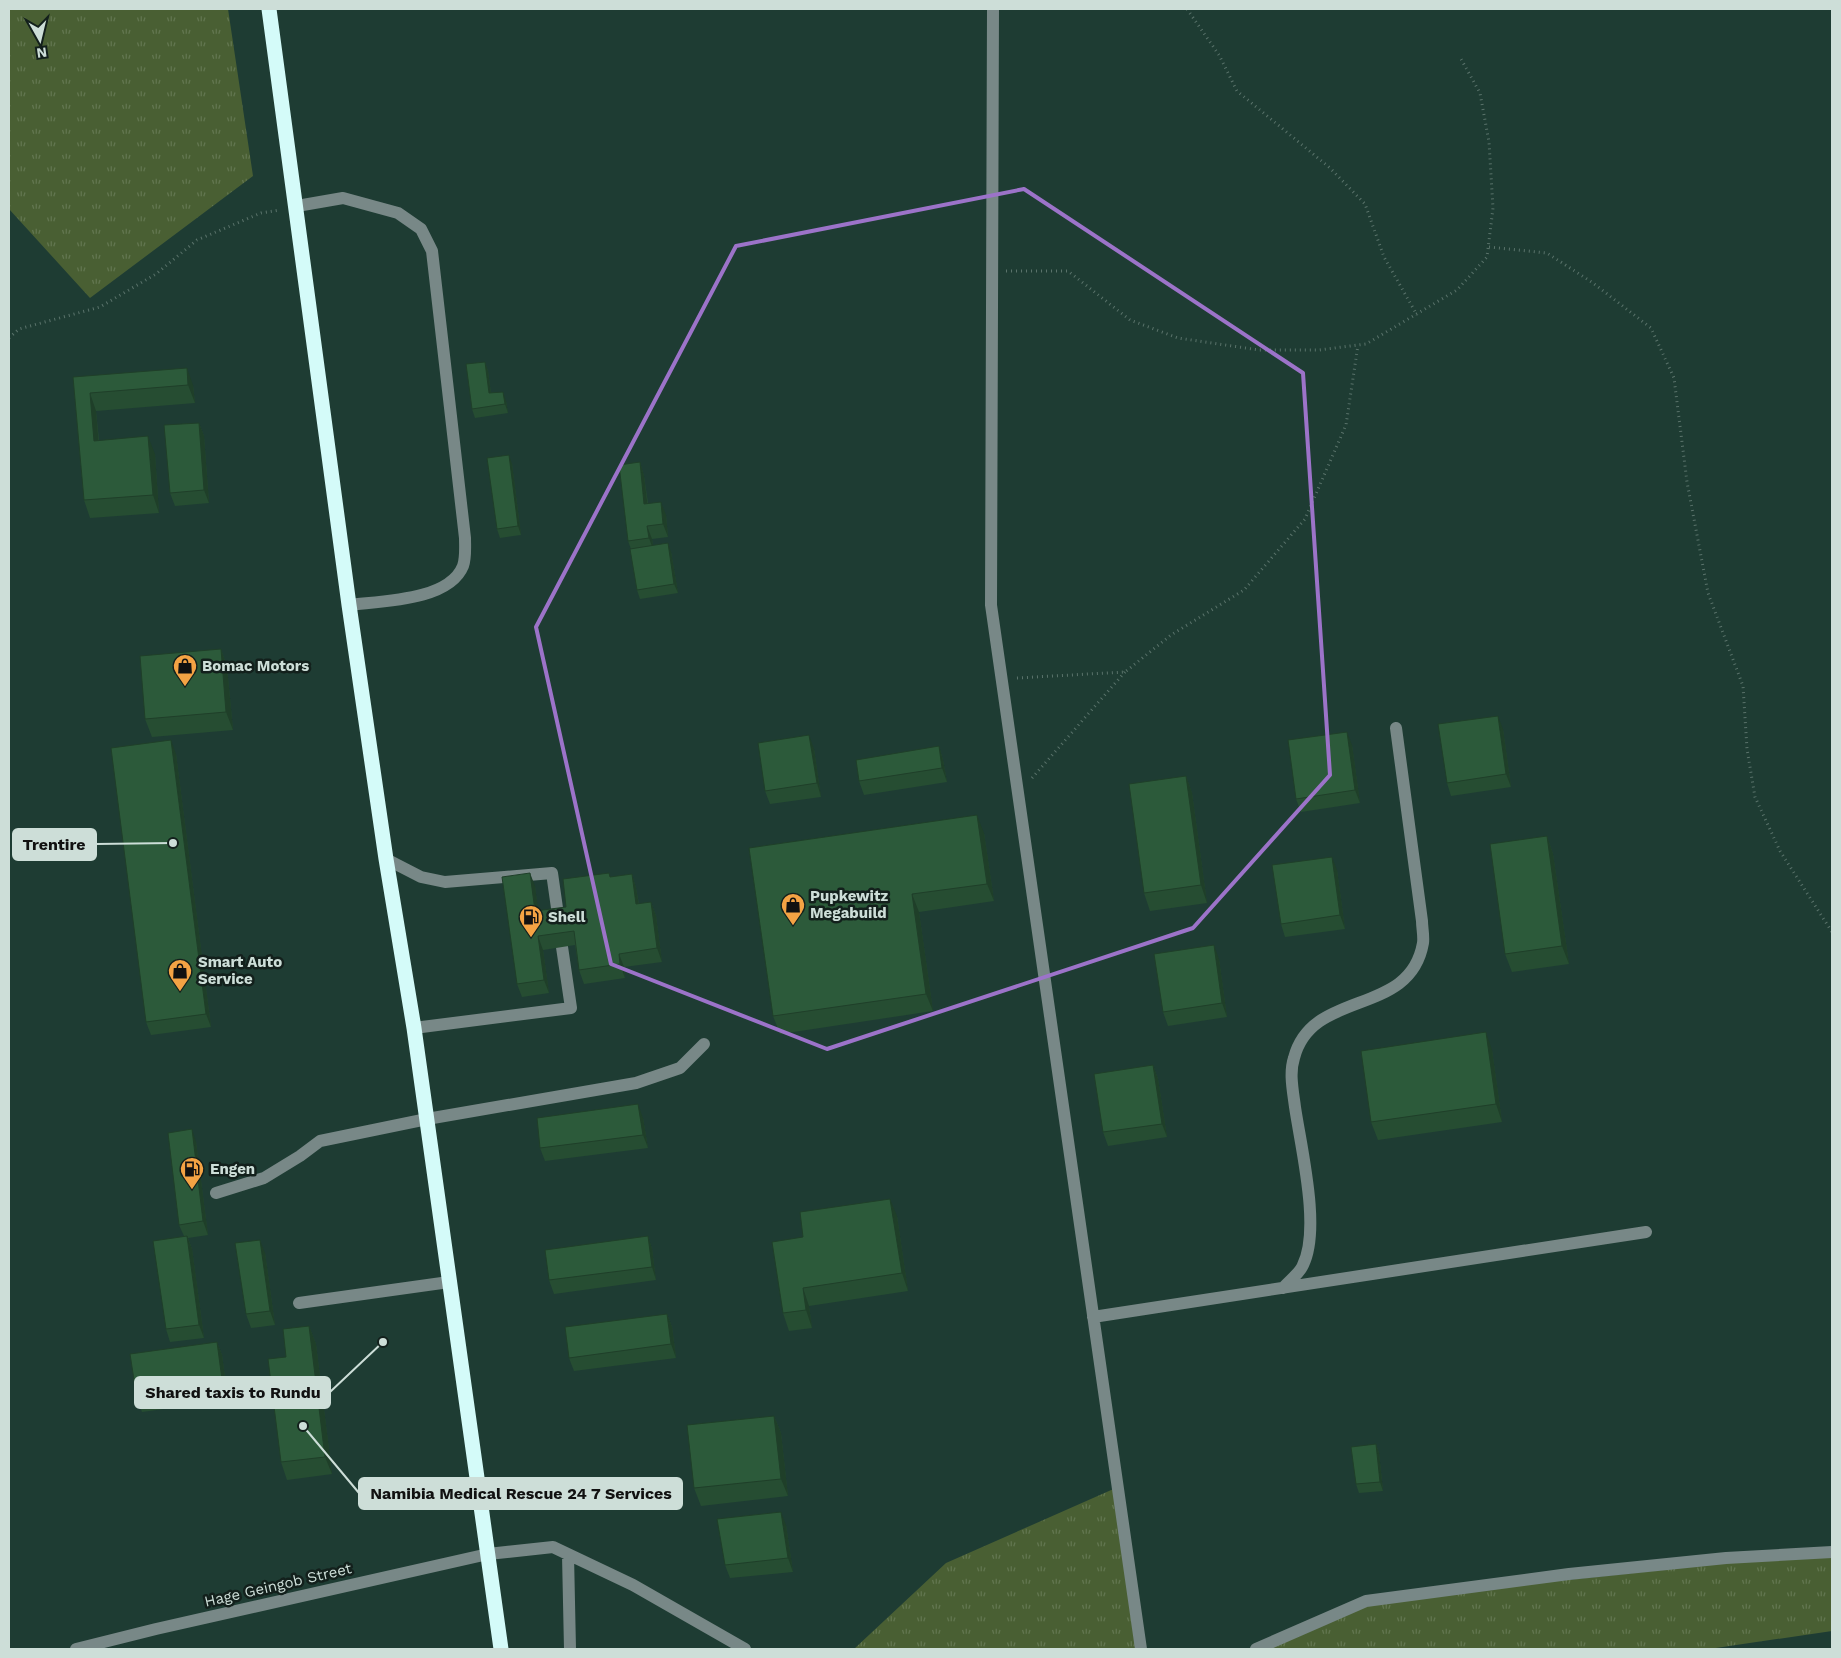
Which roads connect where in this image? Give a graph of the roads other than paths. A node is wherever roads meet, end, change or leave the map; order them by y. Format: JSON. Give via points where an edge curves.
{"nodes":[{"id":1,"x":269,"y":9,"type":"edge"},
{"id":2,"x":993,"y":9,"type":"edge"},
{"id":3,"x":297,"y":206,"type":"junction"},
{"id":4,"x":349,"y":605,"type":"junction"},
{"id":5,"x":1396,"y":728,"type":"dead end"},
{"id":6,"x":386,"y":859,"type":"junction"},
{"id":7,"x":559,"y":922,"type":"edge"},
{"id":8,"x":562,"y":947,"type":"edge"},
{"id":9,"x":414,"y":1028,"type":"junction"},
{"id":10,"x":704,"y":1044,"type":"dead end"},
{"id":11,"x":426,"y":1119,"type":"junction"},
{"id":12,"x":216,"y":1193,"type":"dead end"},
{"id":13,"x":1646,"y":1232,"type":"dead end"},
{"id":14,"x":449,"y":1282,"type":"junction"},
{"id":15,"x":1283,"y":1288,"type":"junction"},
{"id":16,"x":299,"y":1303,"type":"dead end"},
{"id":17,"x":1093,"y":1316,"type":"junction"},
{"id":18,"x":1832,"y":1552,"type":"edge"},
{"id":19,"x":488,"y":1554,"type":"junction"},
{"id":20,"x":568,"y":1555,"type":"junction"},
{"id":21,"x":76,"y":1649,"type":"edge"},
{"id":22,"x":501,"y":1649,"type":"edge"},
{"id":23,"x":570,"y":1649,"type":"edge"},
{"id":24,"x":745,"y":1649,"type":"edge"},
{"id":25,"x":1141,"y":1649,"type":"edge"},
{"id":26,"x":1256,"y":1649,"type":"edge"}],
"edges":[{"from":1,"to":3,"type":"highway"},
{"from":2,"to":17,"type":"street","via":[[991,605]]},
{"from":3,"to":4,"type":"highway"},
{"from":3,"to":4,"type":"street","via":[[343,198],[398,213],[421,229],[432,251],[465,538],[463,566],[452,582],[434,592]]},
{"from":4,"to":6,"type":"highway"},
{"from":5,"to":15,"type":"street","via":[[1423,943],[1409,976],[1382,994],[1314,1023],[1299,1042],[1293,1060],[1292,1086],[1310,1207],[1309,1238],[1303,1266]]},
{"from":6,"to":7,"type":"street","via":[[421,877],[445,882],[552,872]]},
{"from":6,"to":9,"type":"highway"},
{"from":8,"to":9,"type":"street","via":[[571,1008]]},
{"from":9,"to":11,"type":"highway"},
{"from":10,"to":11,"type":"street","via":[[680,1068],[636,1083]]},
{"from":11,"to":12,"type":"street","via":[[320,1141],[264,1178]]},
{"from":11,"to":14,"type":"highway"},
{"from":13,"to":15,"type":"street"},
{"from":14,"to":16,"type":"street"},
{"from":14,"to":19,"type":"highway"},
{"from":15,"to":17,"type":"street"},
{"from":17,"to":25,"type":"street"},
{"from":18,"to":26,"type":"street","via":[[1726,1558],[1569,1574],[1366,1601]]},
{"from":19,"to":20,"type":"street","name":"Hage Geingob Street","via":[[553,1547]]},
{"from":19,"to":21,"type":"street","name":"Hage Geingob Street"},
{"from":19,"to":22,"type":"highway"},
{"from":20,"to":23,"type":"street"},
{"from":20,"to":24,"type":"street","name":"Hage Geingob Street","via":[[633,1585]]}]}
